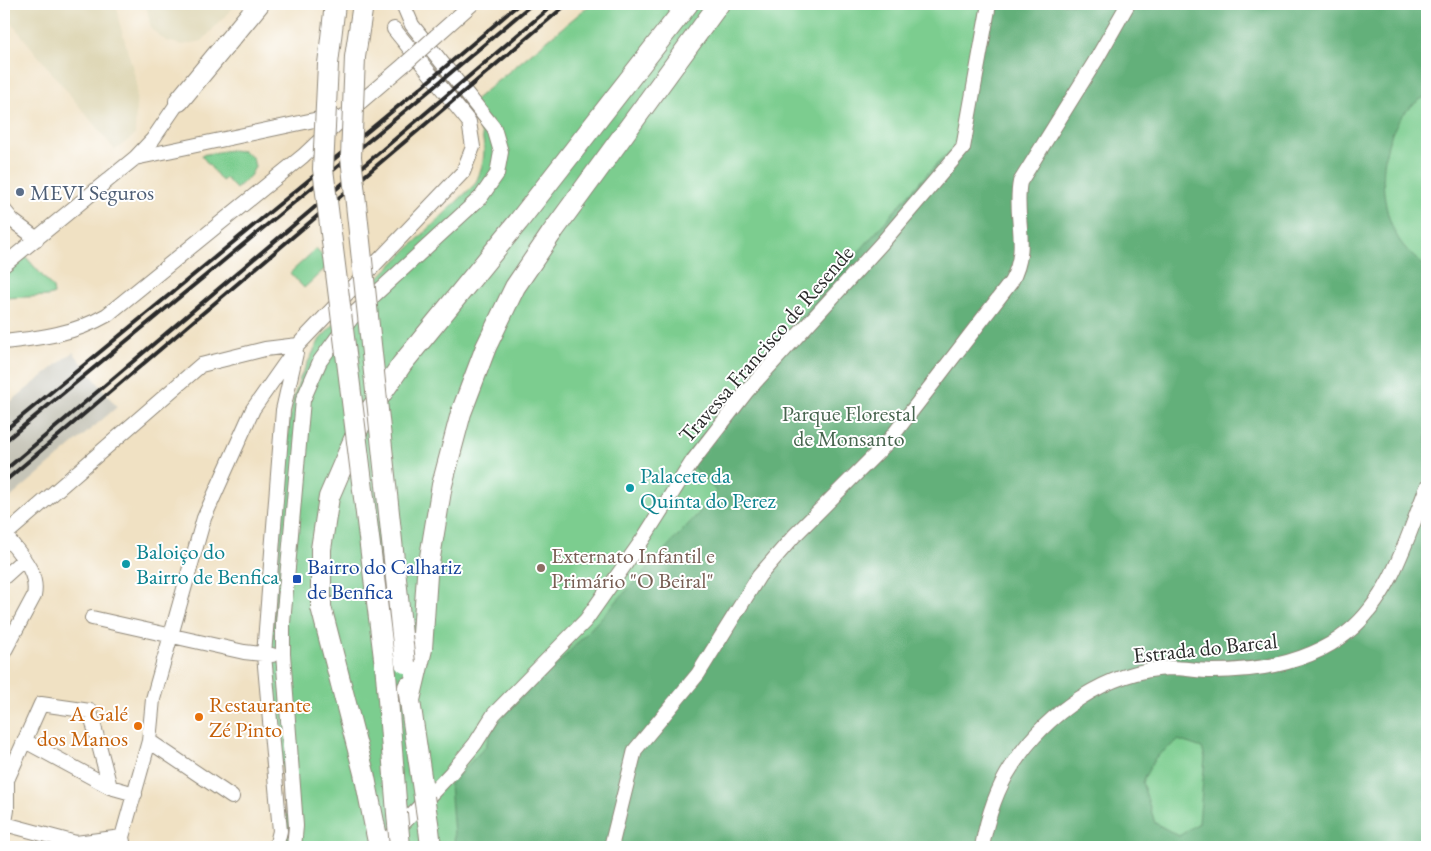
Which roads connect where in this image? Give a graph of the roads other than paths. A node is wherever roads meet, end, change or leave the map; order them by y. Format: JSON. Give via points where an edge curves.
{"nodes":[{"id":1,"x":259,"y":4,"type":"edge"},
{"id":2,"x":335,"y":4,"type":"edge"},
{"id":3,"x":363,"y":4,"type":"edge"},
{"id":4,"x":403,"y":4,"type":"edge"},
{"id":5,"x":472,"y":4,"type":"edge"},
{"id":6,"x":688,"y":4,"type":"edge"},
{"id":7,"x":719,"y":4,"type":"edge"},
{"id":8,"x":990,"y":4,"type":"edge"},
{"id":9,"x":1128,"y":4,"type":"edge"},
{"id":10,"x":394,"y":29,"type":"dead end"},
{"id":11,"x":179,"y":100,"type":"joint"},
{"id":12,"x":357,"y":105,"type":"junction"},
{"id":13,"x":135,"y":158,"type":"junction"},
{"id":14,"x":4,"y":210,"type":"edge"},
{"id":15,"x":37,"y":239,"type":"junction"},
{"id":16,"x":4,"y":265,"type":"edge"},
{"id":17,"x":4,"y":342,"type":"edge"},
{"id":18,"x":298,"y":345,"type":"junction"},
{"id":19,"x":1427,"y":487,"type":"edge"},
{"id":20,"x":4,"y":536,"type":"edge"},
{"id":21,"x":24,"y":559,"type":"junction"},
{"id":22,"x":4,"y":577,"type":"edge"},
{"id":23,"x":92,"y":618,"type":"dead end"},
{"id":24,"x":169,"y":635,"type":"junction"},
{"id":25,"x":4,"y":652,"type":"edge"},
{"id":26,"x":283,"y":654,"type":"junction"},
{"id":27,"x":264,"y":655,"type":"junction"},
{"id":28,"x":410,"y":700,"type":"junction"},
{"id":29,"x":25,"y":741,"type":"junction"},
{"id":30,"x":149,"y":741,"type":"junction"},
{"id":31,"x":110,"y":788,"type":"junction"},
{"id":32,"x":134,"y":794,"type":"junction"},
{"id":33,"x":232,"y":797,"type":"dead end"},
{"id":34,"x":4,"y":826,"type":"edge"},
{"id":35,"x":296,"y":826,"type":"junction"},
{"id":36,"x":430,"y":838,"type":"edge"},
{"id":37,"x":123,"y":842,"type":"edge"},
{"id":38,"x":379,"y":843,"type":"edge"},
{"id":39,"x":276,"y":847,"type":"edge"},
{"id":40,"x":294,"y":847,"type":"edge"},
{"id":41,"x":305,"y":847,"type":"edge"},
{"id":42,"x":400,"y":847,"type":"edge"},
{"id":43,"x":611,"y":847,"type":"edge"},
{"id":44,"x":982,"y":847,"type":"edge"}],
"edges":[{"from":1,"to":11,"type":"highway"},
{"from":2,"to":42,"type":"highway","bridge":true,"via":[[328,64],[323,169],[386,674]]},
{"from":3,"to":28,"type":"highway","bridge":true,"via":[[355,57],[351,157]]},
{"from":4,"to":26,"type":"street","via":[[412,25],[494,128],[501,152],[497,174],[481,198],[356,312],[320,361],[303,400]]},
{"from":5,"to":12,"type":"street","bridge":true},
{"from":6,"to":38,"type":"highway","via":[[402,364],[360,425],[329,497],[321,549],[321,607]]},
{"from":7,"to":28,"type":"highway","via":[[551,234],[516,287],[486,347],[461,414],[442,485],[427,575],[422,649]]},
{"from":8,"to":38,"type":"street","name":"Travessa Francisco de Resende","via":[[963,148],[882,243],[746,391],[692,462],[644,539],[586,620],[494,714],[451,774]]},
{"from":9,"to":43,"type":"street","via":[[1020,182],[1017,196],[1021,252],[1019,268],[1011,282],[887,443],[794,536],[759,576],[698,674],[635,750]]},
{"from":10,"to":18,"type":"street","via":[[469,122],[473,147],[463,172]]},
{"from":11,"to":13,"type":"street"},
{"from":12,"to":13,"type":"street","via":[[320,120]]},
{"from":12,"to":17,"type":"street","via":[[303,156],[121,305],[92,324],[58,336]]},
{"from":13,"to":15,"type":"street"},
{"from":14,"to":15,"type":"street"},
{"from":15,"to":16,"type":"street"},
{"from":18,"to":20,"type":"street","via":[[265,349],[201,365]]},
{"from":18,"to":24,"type":"street","via":[[253,409],[204,518]]},
{"from":18,"to":27,"type":"street","via":[[283,410]]},
{"from":19,"to":44,"type":"street","name":"Estrada do Barcal","via":[[1393,574],[1349,631],[1309,655],[1288,661],[1232,670],[1170,668],[1145,672],[1096,689],[1052,719],[1011,766],[987,822]]},
{"from":20,"to":21,"type":"street"},
{"from":21,"to":22,"type":"street"},
{"from":21,"to":25,"type":"street","via":[[35,583],[34,596]]},
{"from":23,"to":24,"type":"street"},
{"from":24,"to":27,"type":"street"},
{"from":24,"to":30,"type":"street","via":[[153,699]]},
{"from":26,"to":27,"type":"street"},
{"from":26,"to":35,"type":"street"},
{"from":27,"to":39,"type":"street","via":[[280,831]]},
{"from":28,"to":36,"type":"highway","bridge":true},
{"from":29,"to":31,"type":"street"},
{"from":29,"to":31,"type":"street","via":[[41,704],[90,711]]},
{"from":29,"to":34,"type":"street","via":[[7,780]]},
{"from":30,"to":32,"type":"street"},
{"from":30,"to":33,"type":"street"},
{"from":31,"to":32,"type":"street"},
{"from":32,"to":37,"type":"street"},
{"from":34,"to":37,"type":"street","via":[[76,843]]},
{"from":35,"to":40,"type":"street"},
{"from":35,"to":41,"type":"street"}]}
